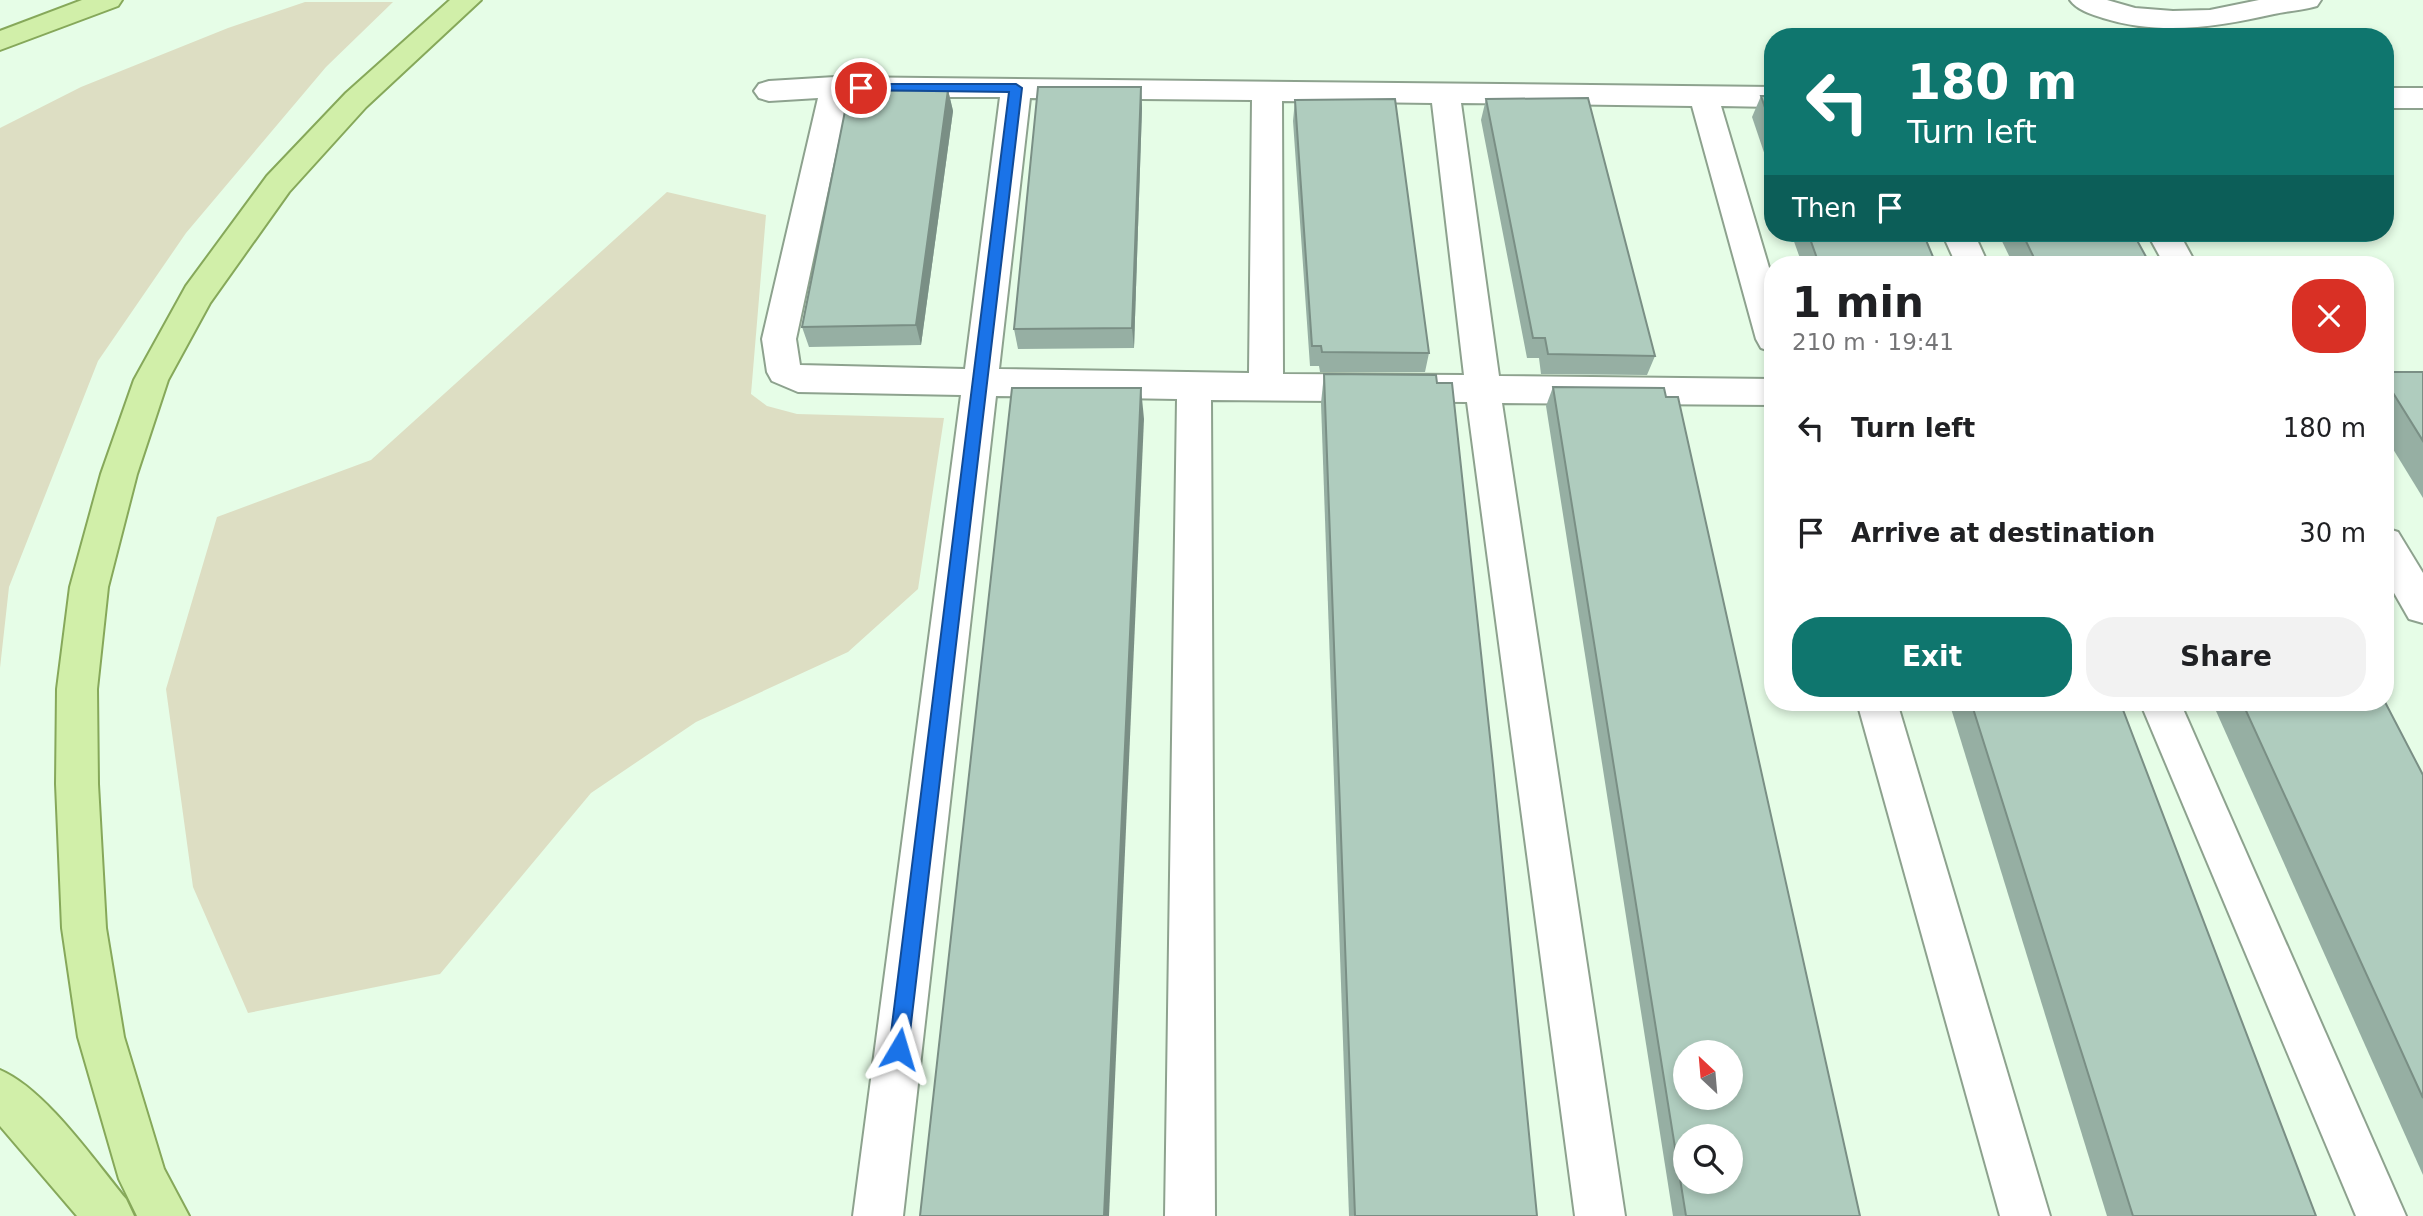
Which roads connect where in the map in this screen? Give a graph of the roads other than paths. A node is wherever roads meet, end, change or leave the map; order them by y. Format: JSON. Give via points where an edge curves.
{"nodes":[{"id":1,"x":108,"y":0,"type":"edge"},
{"id":2,"x":467,"y":0,"type":"edge"},
{"id":3,"x":2084,"y":0,"type":"edge"},
{"id":4,"x":2307,"y":0,"type":"edge"},
{"id":5,"x":0,"y":41,"type":"edge"},
{"id":6,"x":835,"y":87,"type":"junction"},
{"id":7,"x":1016,"y":88,"type":"junction"},
{"id":8,"x":769,"y":91,"type":"dead end"},
{"id":9,"x":1266,"y":92,"type":"junction"},
{"id":10,"x":1445,"y":92,"type":"junction"},
{"id":11,"x":1703,"y":97,"type":"junction"},
{"id":12,"x":1764,"y":97,"type":"edge"},
{"id":13,"x":2394,"y":98,"type":"edge"},
{"id":14,"x":2423,"y":98,"type":"edge"},
{"id":15,"x":1764,"y":308,"type":"edge"},
{"id":16,"x":980,"y":383,"type":"junction"},
{"id":17,"x":1194,"y":386,"type":"junction"},
{"id":18,"x":1266,"y":387,"type":"junction"},
{"id":19,"x":1483,"y":389,"type":"junction"},
{"id":20,"x":1764,"y":391,"type":"edge"},
{"id":21,"x":2394,"y":558,"type":"edge"},
{"id":22,"x":2423,"y":607,"type":"edge"},
{"id":23,"x":1880,"y":711,"type":"edge"},
{"id":24,"x":2164,"y":711,"type":"edge"},
{"id":25,"x":0,"y":1094,"type":"edge"},
{"id":26,"x":109,"y":1216,"type":"edge"},
{"id":27,"x":164,"y":1216,"type":"edge"},
{"id":28,"x":878,"y":1216,"type":"edge"},
{"id":29,"x":1190,"y":1216,"type":"edge"},
{"id":30,"x":1600,"y":1216,"type":"edge"},
{"id":31,"x":2025,"y":1216,"type":"edge"},
{"id":32,"x":2381,"y":1216,"type":"edge"}],
"edges":[{"from":1,"to":5,"type":"main road"},
{"from":2,"to":27,"type":"main road","via":[[356,100],[278,184],[198,295],[151,380],[119,474],[89,587],[77,689],[84,928],[101,1037],[143,1179]]},
{"from":3,"to":4,"type":"street","via":[[2126,16],[2182,18],[2226,16]]},
{"from":6,"to":7,"type":"street"},
{"from":6,"to":8,"type":"street"},
{"from":6,"to":16,"type":"street","via":[[779,339],[784,372],[798,379]]},
{"from":7,"to":9,"type":"street"},
{"from":7,"to":16,"type":"street"},
{"from":9,"to":10,"type":"street"},
{"from":9,"to":18,"type":"street"},
{"from":10,"to":11,"type":"street"},
{"from":10,"to":19,"type":"street"},
{"from":11,"to":12,"type":"street"},
{"from":11,"to":15,"type":"street"},
{"from":13,"to":14,"type":"street"},
{"from":16,"to":17,"type":"street"},
{"from":16,"to":28,"type":"street"},
{"from":17,"to":18,"type":"street"},
{"from":17,"to":29,"type":"street"},
{"from":18,"to":19,"type":"street"},
{"from":19,"to":20,"type":"street"},
{"from":19,"to":30,"type":"street"},
{"from":21,"to":22,"type":"street"},
{"from":23,"to":31,"type":"street"},
{"from":24,"to":32,"type":"street"},
{"from":25,"to":26,"type":"main road","via":[[29,1121]]}]}
